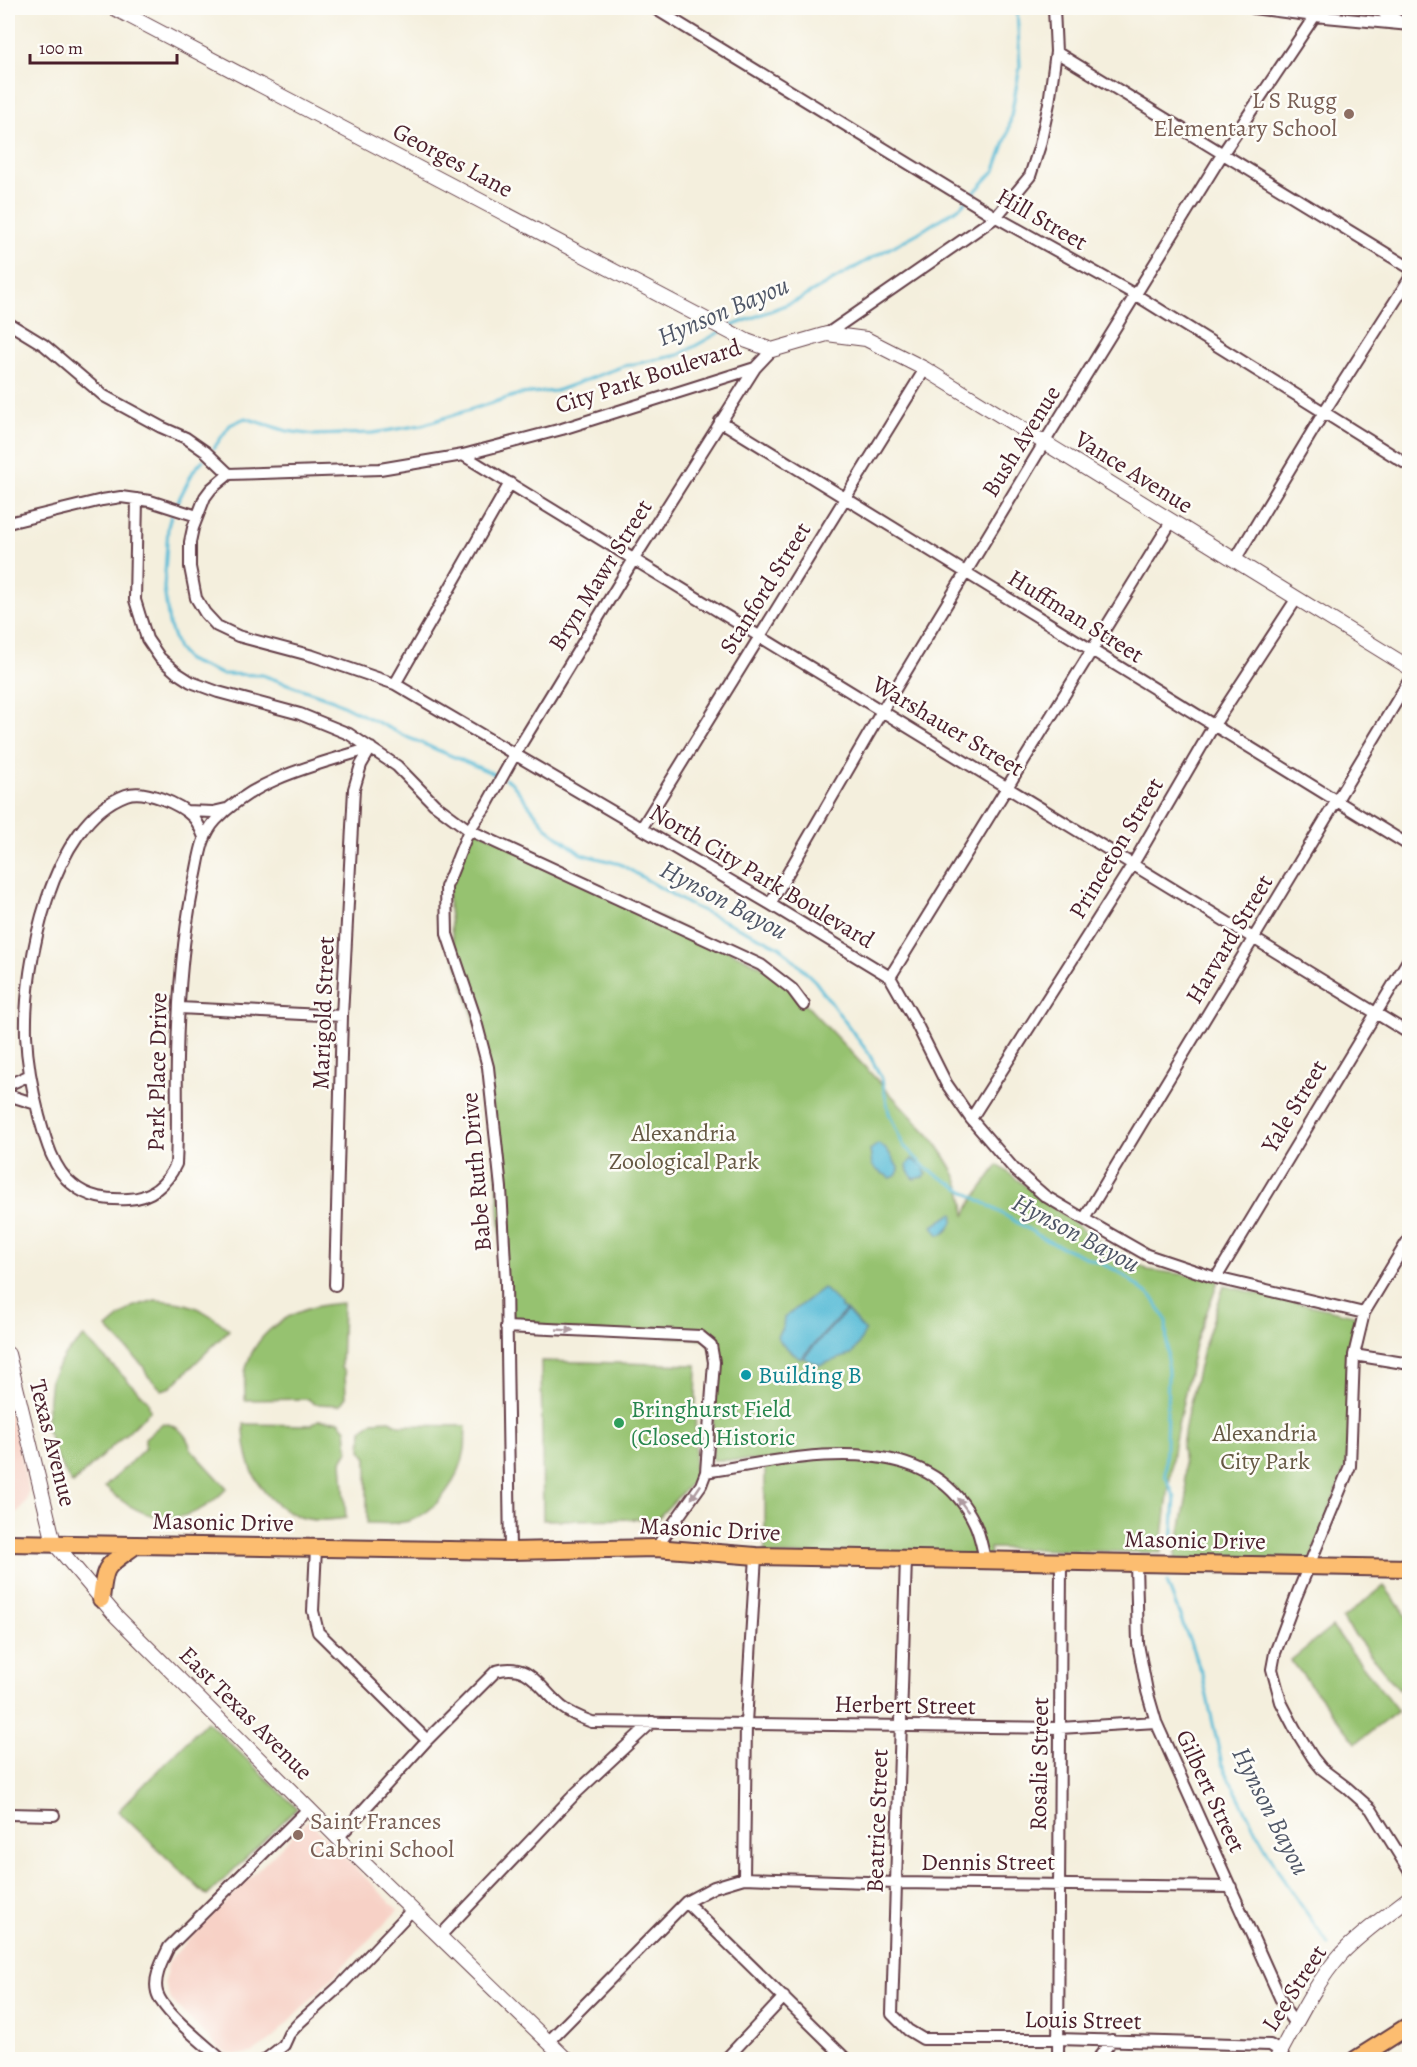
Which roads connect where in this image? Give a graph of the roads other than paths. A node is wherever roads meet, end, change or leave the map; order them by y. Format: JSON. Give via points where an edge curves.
{"nodes":[{"id":1,"x":114,"y":8,"type":"edge"},
{"id":2,"x":654,"y":8,"type":"edge"},
{"id":3,"x":1054,"y":8,"type":"edge"},
{"id":4,"x":1253,"y":8,"type":"edge"},
{"id":5,"x":1375,"y":8,"type":"edge"},
{"id":6,"x":1317,"y":12,"type":"edge"},
{"id":7,"x":1408,"y":25,"type":"edge"},
{"id":8,"x":1056,"y":52,"type":"junction"},
{"id":9,"x":1223,"y":153,"type":"junction"},
{"id":10,"x":996,"y":217,"type":"junction"},
{"id":11,"x":1410,"y":268,"type":"edge"},
{"id":12,"x":1410,"y":278,"type":"edge"},
{"id":13,"x":1136,"y":295,"type":"junction"},
{"id":14,"x":8,"y":323,"type":"edge"},
{"id":15,"x":827,"y":334,"type":"junction"},
{"id":16,"x":772,"y":350,"type":"junction"},
{"id":17,"x":754,"y":368,"type":"junction"},
{"id":18,"x":925,"y":369,"type":"junction"},
{"id":19,"x":1324,"y":412,"type":"junction"},
{"id":20,"x":720,"y":421,"type":"junction"},
{"id":21,"x":1044,"y":442,"type":"junction"},
{"id":22,"x":463,"y":455,"type":"junction"},
{"id":23,"x":1410,"y":466,"type":"edge"},
{"id":24,"x":229,"y":474,"type":"junction"},
{"id":25,"x":510,"y":483,"type":"junction"},
{"id":26,"x":137,"y":499,"type":"junction"},
{"id":27,"x":845,"y":499,"type":"junction"},
{"id":28,"x":197,"y":516,"type":"junction"},
{"id":29,"x":1171,"y":522,"type":"junction"},
{"id":30,"x":8,"y":523,"type":"edge"},
{"id":31,"x":634,"y":559,"type":"junction"},
{"id":32,"x":1235,"y":560,"type":"junction"},
{"id":33,"x":965,"y":572,"type":"junction"},
{"id":34,"x":1297,"y":598,"type":"junction"},
{"id":35,"x":760,"y":636,"type":"junction"},
{"id":36,"x":1092,"y":650,"type":"junction"},
{"id":37,"x":1410,"y":668,"type":"edge"},
{"id":38,"x":1410,"y":679,"type":"edge"},
{"id":39,"x":395,"y":684,"type":"junction"},
{"id":40,"x":882,"y":711,"type":"junction"},
{"id":41,"x":1214,"y":725,"type":"junction"},
{"id":42,"x":371,"y":748,"type":"junction"},
{"id":43,"x":515,"y":754,"type":"junction"},
{"id":44,"x":1007,"y":787,"type":"junction"},
{"id":45,"x":1335,"y":800,"type":"junction"},
{"id":46,"x":486,"y":806,"type":"joint"},
{"id":47,"x":229,"y":808,"type":"junction"},
{"id":48,"x":185,"y":811,"type":"junction"},
{"id":49,"x":641,"y":828,"type":"junction"},
{"id":50,"x":469,"y":830,"type":"junction"},
{"id":51,"x":204,"y":837,"type":"junction"},
{"id":52,"x":1410,"y":846,"type":"edge"},
{"id":53,"x":1133,"y":864,"type":"junction"},
{"id":54,"x":770,"y":904,"type":"junction"},
{"id":55,"x":1254,"y":938,"type":"junction"},
{"id":56,"x":1410,"y":957,"type":"edge"},
{"id":57,"x":890,"y":977,"type":"junction"},
{"id":58,"x":804,"y":1005,"type":"dead end"},
{"id":59,"x":179,"y":1008,"type":"junction"},
{"id":60,"x":1375,"y":1013,"type":"junction"},
{"id":61,"x":342,"y":1016,"type":"junction"},
{"id":62,"x":1410,"y":1034,"type":"edge"},
{"id":63,"x":30,"y":1075,"type":"junction"},
{"id":64,"x":8,"y":1085,"type":"edge"},
{"id":65,"x":8,"y":1095,"type":"edge"},
{"id":66,"x":36,"y":1104,"type":"junction"},
{"id":67,"x":971,"y":1119,"type":"junction"},
{"id":68,"x":1084,"y":1220,"type":"junction"},
{"id":69,"x":1410,"y":1237,"type":"edge"},
{"id":70,"x":1216,"y":1278,"type":"junction"},
{"id":71,"x":335,"y":1285,"type":"dead end"},
{"id":72,"x":1364,"y":1313,"type":"junction"},
{"id":73,"x":506,"y":1327,"type":"junction"},
{"id":74,"x":8,"y":1354,"type":"edge"},
{"id":75,"x":1354,"y":1355,"type":"junction"},
{"id":76,"x":1410,"y":1364,"type":"edge"},
{"id":77,"x":706,"y":1472,"type":"junction"},
{"id":78,"x":8,"y":1543,"type":"edge"},
{"id":79,"x":54,"y":1543,"type":"junction"},
{"id":80,"x":136,"y":1545,"type":"junction"},
{"id":81,"x":316,"y":1548,"type":"junction"},
{"id":82,"x":656,"y":1548,"type":"junction"},
{"id":83,"x":510,"y":1551,"type":"junction"},
{"id":84,"x":756,"y":1556,"type":"junction"},
{"id":85,"x":906,"y":1558,"type":"junction"},
{"id":86,"x":985,"y":1559,"type":"junction"},
{"id":87,"x":1061,"y":1561,"type":"junction"},
{"id":88,"x":1136,"y":1563,"type":"junction"},
{"id":89,"x":1309,"y":1567,"type":"junction"},
{"id":90,"x":1410,"y":1568,"type":"edge"},
{"id":91,"x":101,"y":1599,"type":"junction"},
{"id":92,"x":652,"y":1722,"type":"junction"},
{"id":93,"x":1156,"y":1722,"type":"junction"},
{"id":94,"x":746,"y":1723,"type":"junction"},
{"id":95,"x":901,"y":1726,"type":"junction"},
{"id":96,"x":1060,"y":1728,"type":"junction"},
{"id":97,"x":427,"y":1740,"type":"junction"},
{"id":98,"x":309,"y":1808,"type":"junction"},
{"id":99,"x":8,"y":1814,"type":"edge"},
{"id":100,"x":54,"y":1815,"type":"dead end"},
{"id":101,"x":338,"y":1838,"type":"junction"},
{"id":102,"x":1410,"y":1872,"type":"edge"},
{"id":103,"x":744,"y":1878,"type":"junction"},
{"id":104,"x":896,"y":1883,"type":"junction"},
{"id":105,"x":1058,"y":1884,"type":"junction"},
{"id":106,"x":1232,"y":1887,"type":"junction"},
{"id":107,"x":1410,"y":1897,"type":"edge"},
{"id":108,"x":686,"y":1902,"type":"junction"},
{"id":109,"x":412,"y":1910,"type":"junction"},
{"id":110,"x":440,"y":1936,"type":"junction"},
{"id":111,"x":784,"y":1996,"type":"junction"},
{"id":112,"x":892,"y":2014,"type":"joint"},
{"id":113,"x":1295,"y":2024,"type":"junction"},
{"id":114,"x":1410,"y":2025,"type":"edge"},
{"id":115,"x":1058,"y":2039,"type":"junction"},
{"id":116,"x":1112,"y":2040,"type":"junction"},
{"id":117,"x":549,"y":2041,"type":"junction"},
{"id":118,"x":1280,"y":2057,"type":"edge"},
{"id":119,"x":562,"y":2058,"type":"edge"},
{"id":120,"x":222,"y":2060,"type":"edge"},
{"id":121,"x":265,"y":2060,"type":"edge"},
{"id":122,"x":725,"y":2060,"type":"edge"},
{"id":123,"x":847,"y":2060,"type":"edge"},
{"id":124,"x":1058,"y":2060,"type":"edge"},
{"id":125,"x":1097,"y":2060,"type":"edge"},
{"id":126,"x":1355,"y":2060,"type":"edge"}],
"edges":[{"from":1,"to":16,"type":"street","name":"Georges Lane","via":[[747,341]]},
{"from":2,"to":10,"type":"street","name":"Hill Street"},
{"from":3,"to":8,"type":"street","name":"City Park Boulevard"},
{"from":4,"to":6,"type":"street"},
{"from":5,"to":7,"type":"street"},
{"from":6,"to":7,"type":"street"},
{"from":6,"to":9,"type":"street","name":"Bush Avenue"},
{"from":8,"to":9,"type":"street"},
{"from":8,"to":10,"type":"street","name":"City Park Boulevard","via":[[1046,124],[1036,160],[1030,176]]},
{"from":9,"to":11,"type":"street"},
{"from":9,"to":13,"type":"street","name":"Bush Avenue"},
{"from":10,"to":13,"type":"street","name":"Hill Street"},
{"from":10,"to":15,"type":"street","name":"City Park Boulevard"},
{"from":12,"to":19,"type":"street"},
{"from":13,"to":19,"type":"street","name":"Hill Street"},
{"from":13,"to":21,"type":"street","name":"Bush Avenue"},
{"from":14,"to":24,"type":"street","via":[[44,345],[104,396],[186,438]]},
{"from":15,"to":16,"type":"street","name":"City Park Boulevard"},
{"from":15,"to":18,"type":"street","name":"Vance Avenue","via":[[866,339]]},
{"from":16,"to":17,"type":"street","name":"City Park Boulevard"},
{"from":17,"to":20,"type":"street","name":"Bryn Mawr Street"},
{"from":17,"to":22,"type":"street","name":"City Park Boulevard","via":[[561,429]]},
{"from":18,"to":21,"type":"street","name":"Vance Avenue"},
{"from":18,"to":27,"type":"street","name":"Stanford Street"},
{"from":19,"to":23,"type":"street","name":"Hill Street"},
{"from":19,"to":32,"type":"street"},
{"from":20,"to":27,"type":"street","name":"Huffman Street"},
{"from":20,"to":31,"type":"street","name":"Bryn Mawr Street"},
{"from":21,"to":29,"type":"street","name":"Vance Avenue"},
{"from":21,"to":33,"type":"street","name":"Bush Avenue"},
{"from":22,"to":24,"type":"street","name":"City Park Boulevard","via":[[380,470]]},
{"from":22,"to":25,"type":"street","name":"Warshauer Street"},
{"from":24,"to":28,"type":"street","name":"North City Park Boulevard","via":[[211,489]]},
{"from":25,"to":31,"type":"street","name":"Warshauer Street"},
{"from":25,"to":39,"type":"street"},
{"from":26,"to":28,"type":"street"},
{"from":26,"to":30,"type":"street","via":[[102,500]]},
{"from":26,"to":42,"type":"street","via":[[135,600],[147,639],[160,658],[191,682],[300,714]]},
{"from":27,"to":33,"type":"street","name":"Huffman Street"},
{"from":27,"to":35,"type":"street","name":"Stanford Street"},
{"from":28,"to":39,"type":"street","name":"North City Park Boulevard","via":[[190,542],[190,567],[200,606],[217,626],[238,636]]},
{"from":29,"to":32,"type":"street","name":"Vance Avenue"},
{"from":29,"to":36,"type":"street"},
{"from":31,"to":35,"type":"street","name":"Warshauer Street"},
{"from":31,"to":43,"type":"street","name":"Bryn Mawr Street"},
{"from":32,"to":34,"type":"street","name":"Vance Avenue"},
{"from":33,"to":36,"type":"street","name":"Huffman Street"},
{"from":33,"to":40,"type":"street","name":"Bush Avenue"},
{"from":34,"to":37,"type":"street","name":"Vance Avenue"},
{"from":34,"to":41,"type":"street","name":"Princeton Street"},
{"from":35,"to":40,"type":"street","name":"Warshauer Street"},
{"from":35,"to":49,"type":"street","name":"Stanford Street"},
{"from":36,"to":41,"type":"street","name":"Huffman Street"},
{"from":36,"to":44,"type":"street"},
{"from":38,"to":45,"type":"street","name":"Harvard Street"},
{"from":39,"to":43,"type":"street","name":"North City Park Boulevard"},
{"from":40,"to":44,"type":"street","name":"Warshauer Street"},
{"from":40,"to":54,"type":"street","name":"Bush Avenue"},
{"from":41,"to":45,"type":"street","name":"Huffman Street"},
{"from":41,"to":53,"type":"street","name":"Princeton Street"},
{"from":42,"to":47,"type":"street","name":"Park Place Drive","via":[[279,777]]},
{"from":42,"to":50,"type":"street"},
{"from":42,"to":61,"type":"street","name":"Marigold Street","via":[[354,789]]},
{"from":43,"to":46,"type":"street","name":"Bryn Mawr Street"},
{"from":43,"to":49,"type":"street","name":"North City Park Boulevard"},
{"from":44,"to":53,"type":"street","name":"Warshauer Street"},
{"from":44,"to":57,"type":"street"},
{"from":45,"to":52,"type":"street","name":"Huffman Street"},
{"from":45,"to":55,"type":"street","name":"Harvard Street"},
{"from":46,"to":50,"type":"street","name":"Babe Ruth Drive"},
{"from":47,"to":48,"type":"street","via":[[213,813]]},
{"from":47,"to":51,"type":"street","name":"Park Place Drive"},
{"from":48,"to":51,"type":"street","name":"Park Place Drive","via":[[194,818]]},
{"from":48,"to":63,"type":"street","name":"Park Place Drive","via":[[147,794],[129,793],[95,814],[75,839],[45,905],[30,964],[26,1033]]},
{"from":49,"to":54,"type":"street","name":"North City Park Boulevard"},
{"from":50,"to":58,"type":"street","via":[[761,965],[792,989]]},
{"from":50,"to":73,"type":"street","name":"Babe Ruth Drive","via":[[446,887],[447,934],[488,1067],[501,1188]]},
{"from":51,"to":59,"type":"street","name":"Park Place Drive","via":[[184,935]]},
{"from":53,"to":55,"type":"street","name":"Warshauer Street"},
{"from":53,"to":67,"type":"street","name":"Princeton Street"},
{"from":54,"to":57,"type":"street","name":"North City Park Boulevard"},
{"from":55,"to":60,"type":"street","name":"Warshauer Street"},
{"from":55,"to":68,"type":"street","name":"Harvard Street"},
{"from":56,"to":60,"type":"street","name":"Yale Street"},
{"from":57,"to":67,"type":"street","name":"North City Park Boulevard","via":[[946,1083]]},
{"from":59,"to":61,"type":"street"},
{"from":59,"to":66,"type":"street","name":"Park Place Drive","via":[[176,1164],[160,1188],[133,1199],[100,1198],[84,1193],[70,1183],[58,1166]]},
{"from":60,"to":62,"type":"street","name":"Warshauer Street"},
{"from":60,"to":70,"type":"street","name":"Yale Street"},
{"from":61,"to":71,"type":"street","name":"Marigold Street"},
{"from":63,"to":64,"type":"street"},
{"from":63,"to":66,"type":"street","name":"Park Place Drive"},
{"from":65,"to":66,"type":"street"},
{"from":67,"to":68,"type":"street","name":"North City Park Boulevard","via":[[1014,1169],[1045,1196]]},
{"from":68,"to":70,"type":"street","name":"North City Park Boulevard","via":[[1147,1255]]},
{"from":69,"to":72,"type":"street"},
{"from":70,"to":72,"type":"street","name":"North City Park Boulevard"},
{"from":72,"to":75,"type":"street"},
{"from":73,"to":77,"type":"street","one_way":true,"via":[[700,1336],[706,1340],[714,1362]]},
{"from":73,"to":83,"type":"street","name":"Babe Ruth Drive"},
{"from":74,"to":79,"type":"street","name":"Texas Avenue"},
{"from":75,"to":76,"type":"street"},
{"from":75,"to":89,"type":"street","via":[[1350,1466]]},
{"from":77,"to":82,"type":"street","one_way":true},
{"from":86,"to":77,"type":"street","one_way":true,"via":[[976,1525],[964,1504],[922,1469],[901,1461],[865,1455],[790,1457]]},
{"from":78,"to":79,"type":"main road","name":"Masonic Drive"},
{"from":79,"to":80,"type":"main road","name":"Masonic Drive"},
{"from":79,"to":91,"type":"street","name":"East Texas Avenue"},
{"from":80,"to":81,"type":"main road","name":"Masonic Drive"},
{"from":80,"to":91,"type":"main road","via":[[108,1565]]},
{"from":81,"to":83,"type":"main road","name":"Masonic Drive"},
{"from":81,"to":97,"type":"street","via":[[313,1611],[318,1632]]},
{"from":82,"to":83,"type":"main road","name":"Masonic Drive"},
{"from":82,"to":84,"type":"main road","name":"Masonic Drive"},
{"from":84,"to":85,"type":"main road","name":"Masonic Drive"},
{"from":84,"to":94,"type":"street"},
{"from":85,"to":86,"type":"main road","name":"Masonic Drive"},
{"from":85,"to":95,"type":"street","name":"Beatrice Street"},
{"from":86,"to":87,"type":"main road","name":"Masonic Drive"},
{"from":87,"to":88,"type":"main road","name":"Masonic Drive"},
{"from":87,"to":96,"type":"street","name":"Rosalie Street"},
{"from":88,"to":89,"type":"main road","name":"Masonic Drive"},
{"from":88,"to":93,"type":"street","name":"Gilbert Street","via":[[1138,1644]]},
{"from":89,"to":90,"type":"main road","name":"Masonic Drive"},
{"from":89,"to":102,"type":"street","via":[[1275,1653],[1272,1669],[1276,1687],[1313,1758],[1371,1809]]},
{"from":91,"to":98,"type":"street","name":"East Texas Avenue"},
{"from":92,"to":94,"type":"street","name":"Herbert Street"},
{"from":92,"to":97,"type":"street","name":"Herbert Street","via":[[592,1722],[561,1706],[528,1673],[507,1668],[496,1671]]},
{"from":92,"to":110,"type":"street","via":[[576,1793]]},
{"from":93,"to":96,"type":"street","name":"Herbert Street"},
{"from":93,"to":106,"type":"street","name":"Gilbert Street"},
{"from":94,"to":95,"type":"street","name":"Herbert Street"},
{"from":94,"to":103,"type":"street"},
{"from":95,"to":96,"type":"street","name":"Herbert Street"},
{"from":95,"to":104,"type":"street","name":"Beatrice Street"},
{"from":96,"to":105,"type":"street","name":"Rosalie Street"},
{"from":97,"to":101,"type":"street"},
{"from":98,"to":101,"type":"street","name":"East Texas Avenue"},
{"from":98,"to":120,"type":"street","via":[[169,1947],[158,1972],[157,1992],[166,2010]]},
{"from":99,"to":100,"type":"street"},
{"from":101,"to":109,"type":"street","name":"East Texas Avenue"},
{"from":103,"to":104,"type":"street","name":"Dennis Street"},
{"from":103,"to":108,"type":"street","name":"Dennis Street","via":[[714,1887]]},
{"from":104,"to":105,"type":"street","name":"Dennis Street"},
{"from":104,"to":112,"type":"street","name":"Beatrice Street"},
{"from":105,"to":106,"type":"street","name":"Dennis Street"},
{"from":105,"to":115,"type":"street","name":"Rosalie Street"},
{"from":106,"to":113,"type":"street","name":"Gilbert Street"},
{"from":107,"to":113,"type":"street","name":"Lee Street","via":[[1344,1951]]},
{"from":108,"to":111,"type":"street"},
{"from":108,"to":117,"type":"street","name":"Dennis Street"},
{"from":109,"to":110,"type":"street","name":"East Texas Avenue"},
{"from":109,"to":121,"type":"street","via":[[300,2022],[284,2045]]},
{"from":110,"to":117,"type":"street","name":"East Texas Avenue"},
{"from":111,"to":122,"type":"street"},
{"from":111,"to":123,"type":"street"},
{"from":112,"to":115,"type":"street","name":"Louis Street","via":[[923,2039]]},
{"from":113,"to":118,"type":"street","name":"Lee Street"},
{"from":114,"to":126,"type":"main road"},
{"from":115,"to":116,"type":"street","name":"Louis Street"},
{"from":115,"to":124,"type":"street","name":"Rosalie Street"},
{"from":116,"to":118,"type":"street","name":"Louis Street","via":[[1270,2044]]},
{"from":116,"to":125,"type":"street"},
{"from":117,"to":119,"type":"street","name":"East Texas Avenue"}]}
